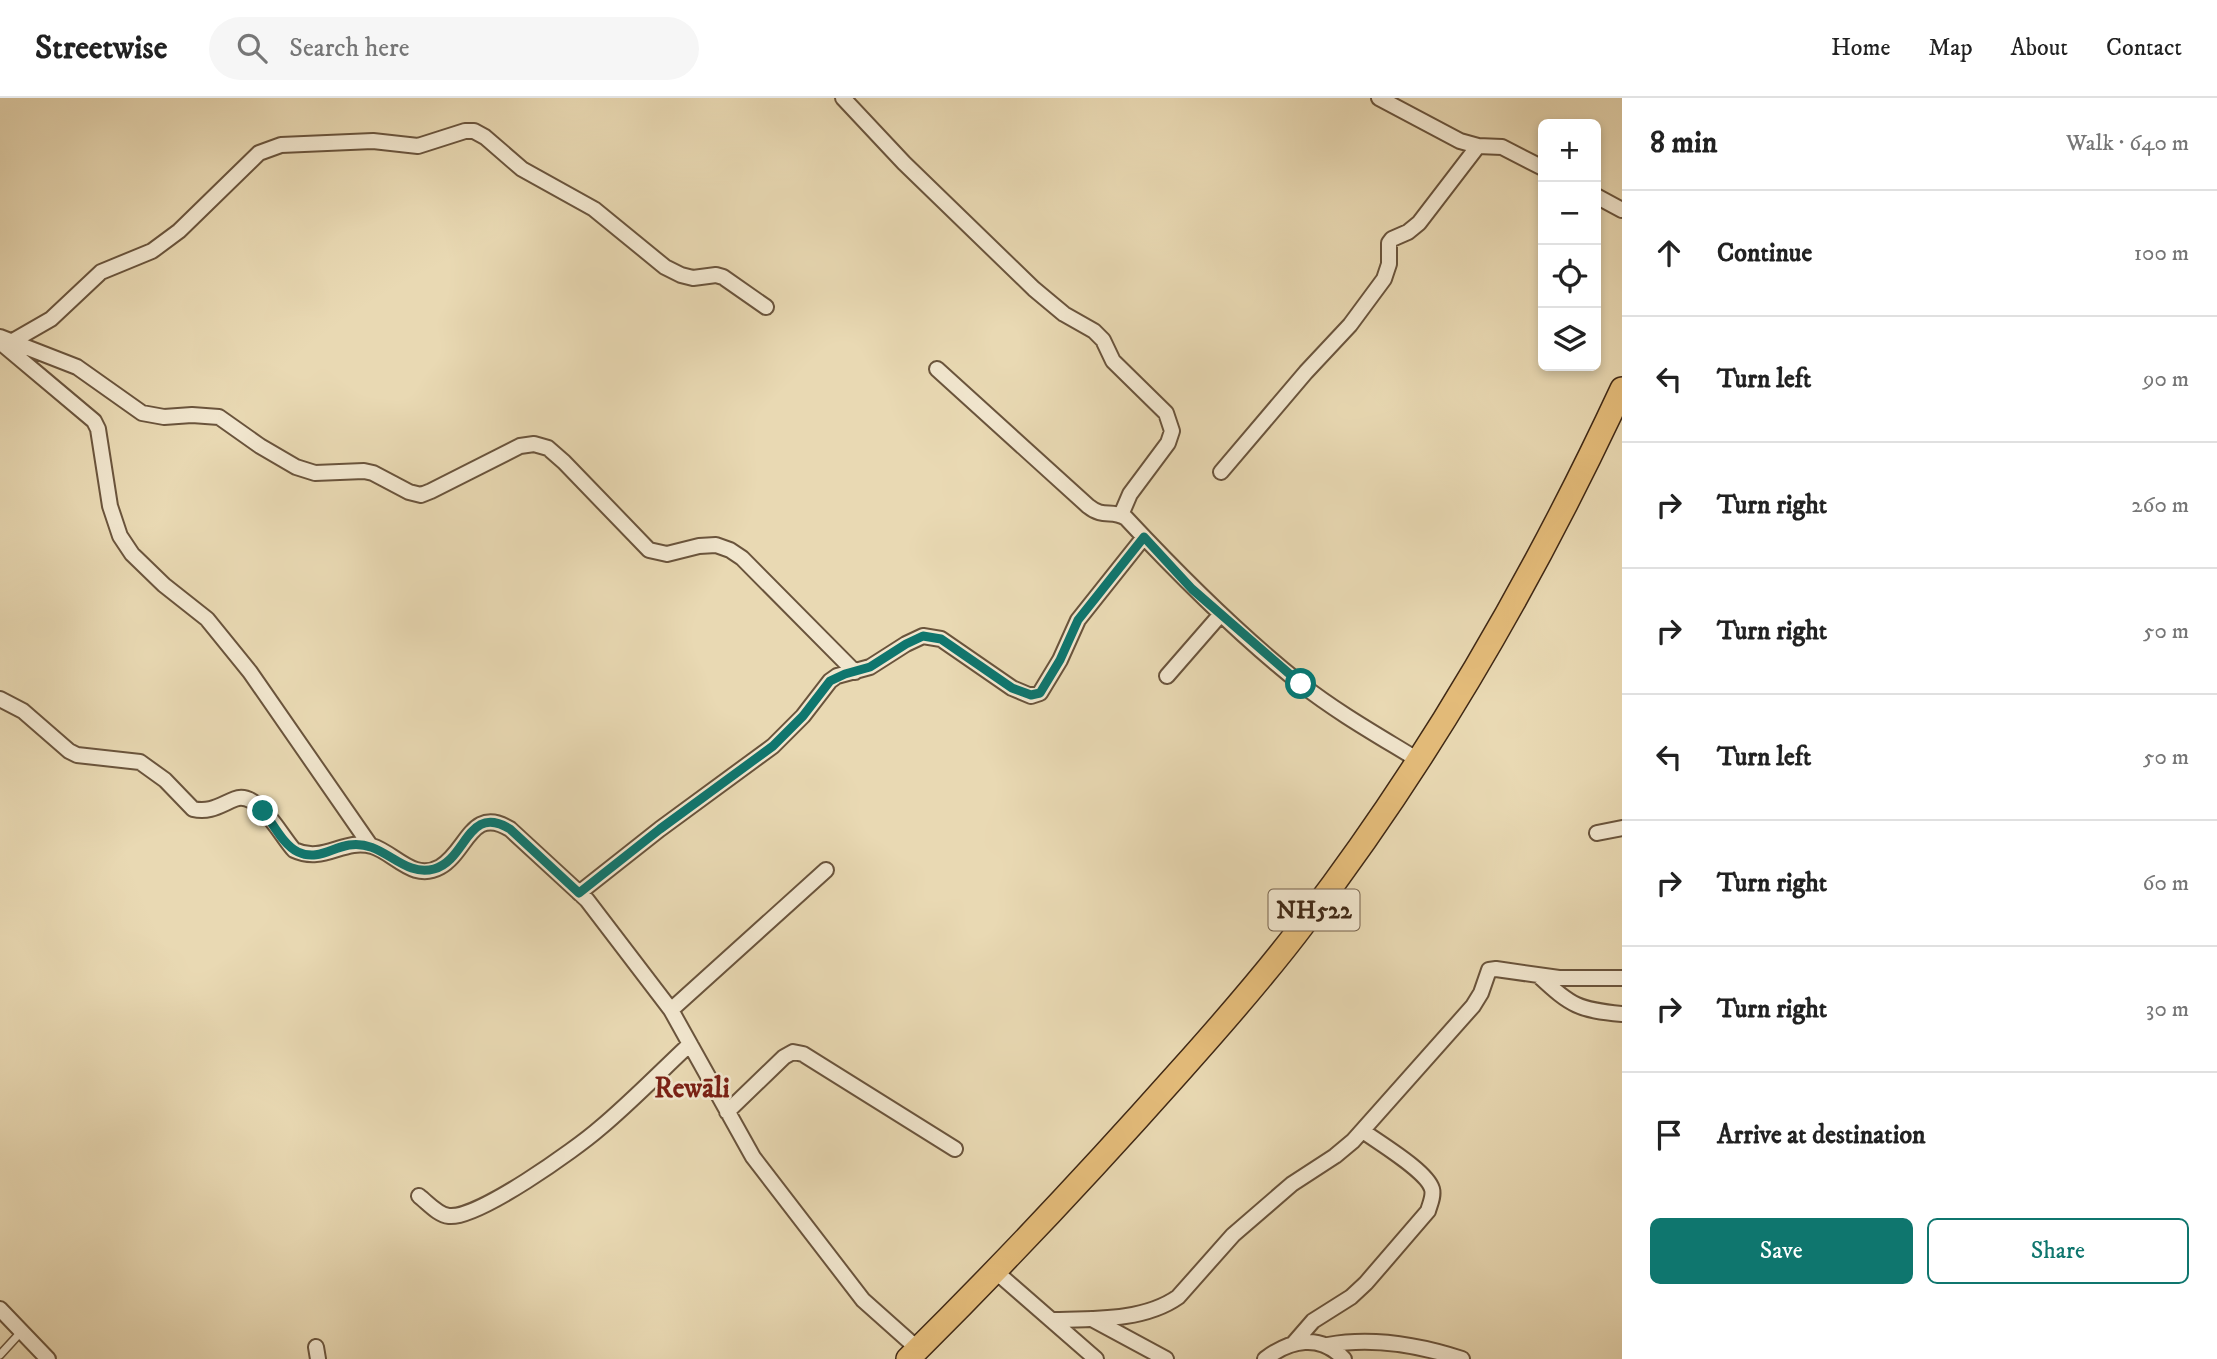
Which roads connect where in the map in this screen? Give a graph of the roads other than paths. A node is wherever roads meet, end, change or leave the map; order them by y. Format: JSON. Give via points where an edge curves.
{"nodes":[{"id":1,"x":842,"y":98,"type":"edge"},
{"id":2,"x":1379,"y":98,"type":"edge"},
{"id":3,"x":1478,"y":146,"type":"junction"},
{"id":4,"x":1538,"y":165,"type":"edge"},
{"id":5,"x":1601,"y":199,"type":"edge"},
{"id":6,"x":1622,"y":210,"type":"edge"},
{"id":7,"x":766,"y":307,"type":"dead end"},
{"id":8,"x":4,"y":340,"type":"edge"},
{"id":9,"x":937,"y":369,"type":"dead end"},
{"id":10,"x":1622,"y":389,"type":"edge"},
{"id":11,"x":1220,"y":472,"type":"dead end"},
{"id":12,"x":1121,"y":515,"type":"junction"},
{"id":13,"x":1144,"y":537,"type":"junction"},
{"id":14,"x":1221,"y":614,"type":"junction"},
{"id":15,"x":855,"y":672,"type":"junction"},
{"id":16,"x":1167,"y":676,"type":"dead end"},
{"id":17,"x":0,"y":699,"type":"edge"},
{"id":18,"x":1418,"y":760,"type":"junction"},
{"id":19,"x":1622,"y":828,"type":"edge"},
{"id":20,"x":1597,"y":833,"type":"dead end"},
{"id":21,"x":370,"y":845,"type":"junction"},
{"id":22,"x":825,"y":870,"type":"dead end"},
{"id":23,"x":579,"y":893,"type":"junction"},
{"id":24,"x":1539,"y":976,"type":"junction"},
{"id":25,"x":1622,"y":978,"type":"edge"},
{"id":26,"x":671,"y":1010,"type":"junction"},
{"id":27,"x":1622,"y":1014,"type":"edge"},
{"id":28,"x":690,"y":1044,"type":"junction"},
{"id":29,"x":727,"y":1112,"type":"junction"},
{"id":30,"x":1363,"y":1131,"type":"junction"},
{"id":31,"x":955,"y":1149,"type":"dead end"},
{"id":32,"x":419,"y":1196,"type":"dead end"},
{"id":33,"x":995,"y":1270,"type":"junction"},
{"id":34,"x":0,"y":1309,"type":"edge"},
{"id":35,"x":1093,"y":1319,"type":"junction"},
{"id":36,"x":1054,"y":1320,"type":"junction"},
{"id":37,"x":22,"y":1332,"type":"junction"},
{"id":38,"x":1293,"y":1345,"type":"junction"},
{"id":39,"x":1328,"y":1345,"type":"junction"},
{"id":40,"x":913,"y":1354,"type":"edge"},
{"id":41,"x":0,"y":1355,"type":"edge"},
{"id":42,"x":48,"y":1359,"type":"edge"},
{"id":43,"x":1096,"y":1359,"type":"edge"},
{"id":44,"x":1166,"y":1359,"type":"edge"},
{"id":45,"x":1265,"y":1359,"type":"edge"},
{"id":46,"x":1343,"y":1359,"type":"edge"},
{"id":47,"x":1462,"y":1359,"type":"edge"}],
"edges":[{"from":1,"to":12,"type":"street","via":[[1034,289],[1094,331],[1113,361],[1166,413],[1172,431],[1168,443],[1130,494]]},
{"from":2,"to":3,"type":"street"},
{"from":3,"to":4,"type":"street","via":[[1502,146]]},
{"from":3,"to":11,"type":"street","via":[[1419,223],[1389,243],[1384,279],[1350,325]]},
{"from":5,"to":6,"type":"street"},
{"from":7,"to":8,"type":"street","via":[[723,277],[693,278],[665,267],[594,209],[522,169],[485,137],[465,131],[418,146],[323,142],[281,145],[259,153],[170,238],[144,256],[101,272],[51,319]]},
{"from":8,"to":15,"type":"street","via":[[77,367],[142,413],[219,418],[296,467],[315,473],[373,473],[421,495],[520,446],[548,448],[649,550],[667,554],[716,545],[742,558]]},
{"from":8,"to":21,"type":"street","via":[[94,421],[110,506],[132,554],[207,619],[250,672]]},
{"from":9,"to":12,"type":"street","via":[[1088,506],[1100,514]]},
{"from":10,"to":18,"type":"highway","number":"NH522","via":[[1531,572]]},
{"from":12,"to":13,"type":"street"},
{"from":13,"to":14,"type":"street"},
{"from":13,"to":15,"type":"street","via":[[1078,620],[1040,693],[1031,695],[1012,688],[932,637],[923,636]]},
{"from":14,"to":16,"type":"street"},
{"from":14,"to":18,"type":"street","via":[[1301,684]]},
{"from":15,"to":23,"type":"street","via":[[830,681],[773,746]]},
{"from":17,"to":21,"type":"street","via":[[23,711],[77,755],[140,762],[193,809],[210,810],[248,798],[301,853],[314,856],[350,845]]},
{"from":18,"to":33,"type":"highway","number":"NH522","via":[[1305,923],[1219,1028]]},
{"from":19,"to":20,"type":"street"},
{"from":21,"to":23,"type":"street","via":[[418,871],[432,870],[441,867],[476,827],[500,823]]},
{"from":22,"to":26,"type":"street"},
{"from":23,"to":26,"type":"street"},
{"from":24,"to":25,"type":"street"},
{"from":24,"to":27,"type":"street","via":[[1575,1006]]},
{"from":24,"to":30,"type":"street","via":[[1489,970],[1473,1006]]},
{"from":26,"to":28,"type":"street"},
{"from":28,"to":29,"type":"street"},
{"from":28,"to":32,"type":"street","via":[[599,1129],[488,1204],[448,1216]]},
{"from":29,"to":31,"type":"street","via":[[793,1052]]},
{"from":29,"to":40,"type":"street","via":[[752,1157],[863,1300]]},
{"from":30,"to":35,"type":"street","via":[[1233,1235],[1167,1305]]},
{"from":30,"to":38,"type":"street","via":[[1419,1173],[1432,1188],[1432,1196],[1427,1211],[1366,1283],[1313,1321]]},
{"from":33,"to":36,"type":"street"},
{"from":33,"to":40,"type":"highway","number":"NH522"},
{"from":34,"to":37,"type":"street"},
{"from":35,"to":36,"type":"street"},
{"from":35,"to":44,"type":"street"},
{"from":36,"to":43,"type":"street"},
{"from":37,"to":41,"type":"lane"},
{"from":37,"to":42,"type":"street"},
{"from":38,"to":39,"type":"street","via":[[1312,1341]]},
{"from":38,"to":45,"type":"street"},
{"from":39,"to":46,"type":"street"},
{"from":39,"to":47,"type":"street","via":[[1375,1342]]}]}
